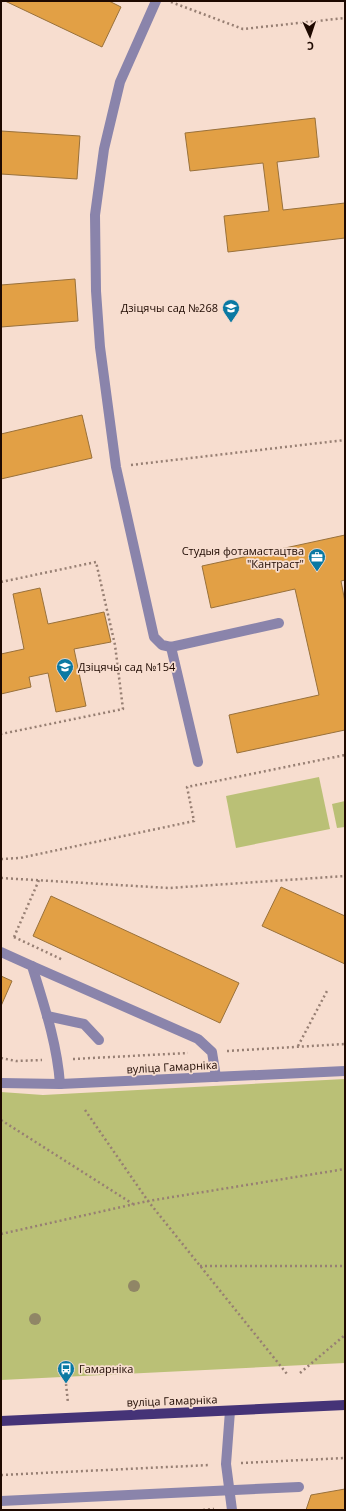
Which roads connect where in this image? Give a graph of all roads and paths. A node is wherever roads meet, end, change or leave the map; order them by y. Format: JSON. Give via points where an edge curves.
{"nodes":[{"id":1,"x":156,"y":1,"type":"edge"},
{"id":2,"x":167,"y":1,"type":"edge"},
{"id":3,"x":345,"y":18,"type":"edge"},
{"id":4,"x":345,"y":440,"type":"edge"},
{"id":5,"x":116,"y":467,"type":"junction"},
{"id":6,"x":1,"y":582,"type":"edge"},
{"id":7,"x":279,"y":623,"type":"dead end"},
{"id":8,"x":171,"y":647,"type":"junction"},
{"id":9,"x":1,"y":734,"type":"edge"},
{"id":10,"x":345,"y":755,"type":"edge"},
{"id":11,"x":198,"y":762,"type":"dead end"},
{"id":12,"x":1,"y":859,"type":"edge"},
{"id":13,"x":345,"y":876,"type":"edge"},
{"id":14,"x":1,"y":878,"type":"edge"},
{"id":15,"x":39,"y":880,"type":"junction"},
{"id":16,"x":14,"y":937,"type":"dead end"},
{"id":17,"x":1,"y":952,"type":"edge"},
{"id":18,"x":32,"y":966,"type":"junction"},
{"id":19,"x":327,"y":991,"type":"dead end"},
{"id":20,"x":47,"y":1016,"type":"junction"},
{"id":21,"x":99,"y":1040,"type":"dead end"},
{"id":22,"x":345,"y":1044,"type":"edge"},
{"id":23,"x":298,"y":1047,"type":"junction"},
{"id":24,"x":212,"y":1052,"type":"junction"},
{"id":25,"x":1,"y":1058,"type":"edge"},
{"id":26,"x":58,"y":1059,"type":"junction"},
{"id":27,"x":345,"y":1071,"type":"edge"},
{"id":28,"x":216,"y":1077,"type":"junction"},
{"id":29,"x":1,"y":1082,"type":"edge"},
{"id":30,"x":60,"y":1084,"type":"junction"},
{"id":31,"x":85,"y":1110,"type":"dead end"},
{"id":32,"x":1,"y":1120,"type":"edge"},
{"id":33,"x":345,"y":1169,"type":"edge"},
{"id":34,"x":148,"y":1201,"type":"junction"},
{"id":35,"x":133,"y":1204,"type":"junction"},
{"id":36,"x":1,"y":1234,"type":"edge"},
{"id":37,"x":200,"y":1266,"type":"junction"},
{"id":38,"x":345,"y":1266,"type":"edge"},
{"id":39,"x":345,"y":1336,"type":"edge"},
{"id":40,"x":300,"y":1373,"type":"dead end"},
{"id":41,"x":287,"y":1374,"type":"dead end"},
{"id":42,"x":345,"y":1405,"type":"edge"},
{"id":43,"x":230,"y":1411,"type":"junction"},
{"id":44,"x":1,"y":1421,"type":"edge"},
{"id":45,"x":345,"y":1458,"type":"edge"},
{"id":46,"x":226,"y":1464,"type":"junction"},
{"id":47,"x":1,"y":1476,"type":"edge"},
{"id":48,"x":299,"y":1487,"type":"dead end"},
{"id":49,"x":229,"y":1490,"type":"junction"},
{"id":50,"x":1,"y":1501,"type":"edge"},
{"id":51,"x":214,"y":1509,"type":"edge"},
{"id":52,"x":203,"y":1510,"type":"edge"},
{"id":53,"x":232,"y":1510,"type":"edge"}],
"edges":[{"from":1,"to":5,"type":"street","via":[[120,82],[104,149],[95,214],[100,347]]},
{"from":2,"to":3,"type":"path","via":[[243,29]]},
{"from":4,"to":5,"type":"path"},
{"from":5,"to":8,"type":"street","via":[[154,637],[162,645]]},
{"from":6,"to":9,"type":"path","via":[[96,562],[115,645],[123,709]]},
{"from":7,"to":8,"type":"street"},
{"from":8,"to":11,"type":"street"},
{"from":10,"to":12,"type":"path","via":[[187,787],[194,821],[20,858]]},
{"from":13,"to":15,"type":"path","via":[[169,888]]},
{"from":14,"to":15,"type":"path"},
{"from":15,"to":16,"type":"path"},
{"from":17,"to":18,"type":"street"},
{"from":18,"to":20,"type":"street"},
{"from":18,"to":24,"type":"street","via":[[198,1039]]},
{"from":19,"to":23,"type":"path"},
{"from":20,"to":21,"type":"street","via":[[84,1024]]},
{"from":20,"to":26,"type":"street"},
{"from":22,"to":23,"type":"path"},
{"from":23,"to":24,"type":"path"},
{"from":24,"to":26,"type":"path"},
{"from":24,"to":28,"type":"street"},
{"from":25,"to":26,"type":"path","via":[[16,1061]]},
{"from":26,"to":30,"type":"street"},
{"from":27,"to":28,"type":"street","name":"вуліца Гамарніка"},
{"from":28,"to":30,"type":"street","name":"вуліца Гамарніка"},
{"from":29,"to":30,"type":"street","name":"вуліца Гамарніка"},
{"from":31,"to":34,"type":"path"},
{"from":32,"to":35,"type":"path"},
{"from":33,"to":34,"type":"path"},
{"from":34,"to":35,"type":"path"},
{"from":34,"to":37,"type":"path"},
{"from":35,"to":36,"type":"path"},
{"from":37,"to":38,"type":"path"},
{"from":37,"to":41,"type":"path"},
{"from":39,"to":40,"type":"path"},
{"from":42,"to":43,"type":"main road","name":"вуліца Гамарніка"},
{"from":43,"to":44,"type":"main road","name":"вуліца Гамарніка"},
{"from":43,"to":46,"type":"street"},
{"from":45,"to":46,"type":"path"},
{"from":46,"to":47,"type":"path"},
{"from":46,"to":49,"type":"street"},
{"from":48,"to":49,"type":"street"},
{"from":49,"to":50,"type":"street"},
{"from":49,"to":53,"type":"street"},
{"from":51,"to":52,"type":"path"}]}
